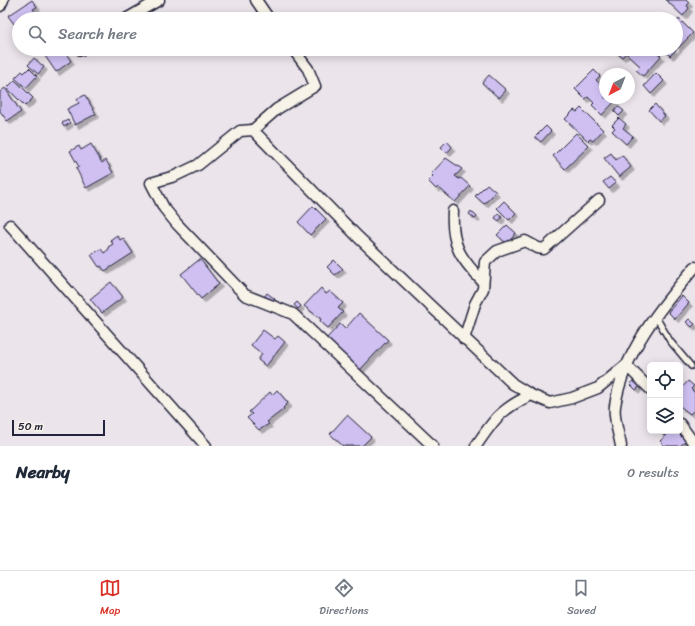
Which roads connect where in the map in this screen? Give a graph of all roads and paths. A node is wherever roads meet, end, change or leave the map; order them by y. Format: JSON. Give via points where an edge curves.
{"nodes":[{"id":1,"x":3,"y":0,"type":"edge"},
{"id":2,"x":159,"y":0,"type":"edge"},
{"id":3,"x":256,"y":0,"type":"edge"},
{"id":4,"x":0,"y":6,"type":"edge"},
{"id":5,"x":138,"y":12,"type":"edge"},
{"id":6,"x":264,"y":12,"type":"edge"},
{"id":7,"x":298,"y":56,"type":"edge"},
{"id":8,"x":253,"y":130,"type":"junction"},
{"id":9,"x":599,"y":200,"type":"dead end"},
{"id":10,"x":453,"y":211,"type":"dead end"},
{"id":11,"x":10,"y":225,"type":"dead end"},
{"id":12,"x":695,"y":267,"type":"edge"},
{"id":13,"x":483,"y":282,"type":"junction"},
{"id":14,"x":656,"y":317,"type":"junction"},
{"id":15,"x":464,"y":339,"type":"junction"},
{"id":16,"x":626,"y":365,"type":"junction"},
{"id":17,"x":691,"y":366,"type":"dead end"},
{"id":18,"x":647,"y":386,"type":"edge"},
{"id":19,"x":531,"y":395,"type":"junction"},
{"id":20,"x":683,"y":428,"type":"edge"},
{"id":21,"x":695,"y":445,"type":"edge"},
{"id":22,"x":206,"y":446,"type":"edge"},
{"id":23,"x":433,"y":446,"type":"edge"},
{"id":24,"x":476,"y":446,"type":"edge"},
{"id":25,"x":620,"y":446,"type":"edge"}],
"edges":[{"from":1,"to":4,"type":"street"},
{"from":2,"to":5,"type":"street"},
{"from":3,"to":6,"type":"street"},
{"from":7,"to":8,"type":"street","via":[[308,69],[315,86],[277,109]]},
{"from":8,"to":15,"type":"street","via":[[358,237]]},
{"from":8,"to":23,"type":"street","via":[[240,131],[198,165],[152,184],[164,208],[245,295],[293,314]]},
{"from":9,"to":13,"type":"street","via":[[544,249],[525,241],[497,251],[485,262]]},
{"from":10,"to":13,"type":"street","via":[[452,230],[460,254]]},
{"from":11,"to":22,"type":"street"},
{"from":12,"to":14,"type":"street","via":[[666,300]]},
{"from":13,"to":15,"type":"street","via":[[483,289],[475,304]]},
{"from":14,"to":16,"type":"street"},
{"from":14,"to":17,"type":"lane","via":[[670,341]]},
{"from":15,"to":19,"type":"street","via":[[512,384]]},
{"from":16,"to":18,"type":"street"},
{"from":16,"to":19,"type":"street","via":[[598,388],[572,398],[550,403]]},
{"from":16,"to":25,"type":"street","via":[[615,408]]},
{"from":19,"to":24,"type":"street","via":[[505,409],[492,422]]},
{"from":20,"to":21,"type":"street"}]}
